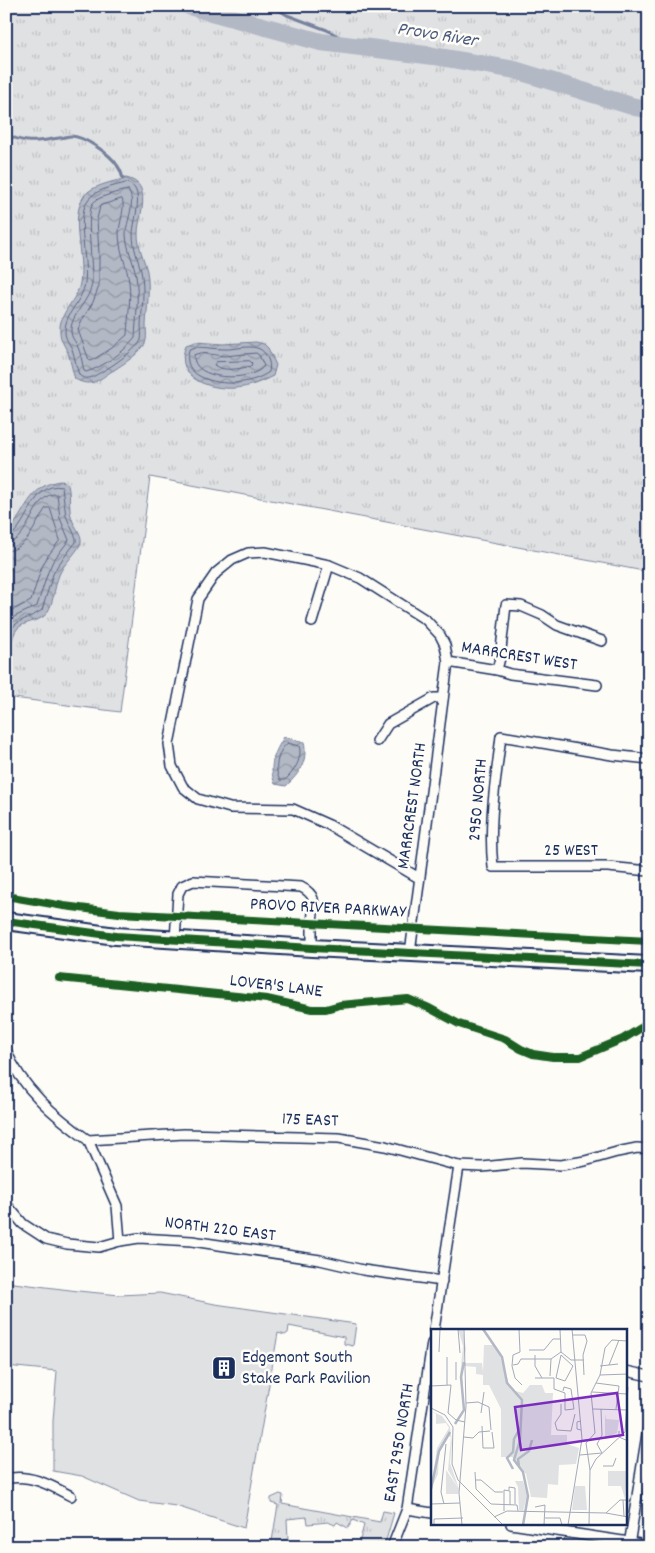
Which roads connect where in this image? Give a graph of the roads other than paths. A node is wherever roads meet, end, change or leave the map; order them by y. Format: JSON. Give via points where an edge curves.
{"nodes":[{"id":1,"x":329,"y":565,"type":"junction"},
{"id":2,"x":312,"y":622,"type":"dead end"},
{"id":3,"x":602,"y":641,"type":"dead end"},
{"id":4,"x":448,"y":662,"type":"junction"},
{"id":5,"x":497,"y":670,"type":"junction"},
{"id":6,"x":597,"y":685,"type":"dead end"},
{"id":7,"x":443,"y":698,"type":"junction"},
{"id":8,"x":377,"y":741,"type":"dead end"},
{"id":9,"x":649,"y":759,"type":"edge"},
{"id":10,"x":493,"y":867,"type":"joint"},
{"id":11,"x":649,"y":871,"type":"edge"},
{"id":12,"x":419,"y":878,"type":"junction"},
{"id":13,"x":6,"y":921,"type":"edge"},
{"id":14,"x":174,"y":940,"type":"junction"},
{"id":15,"x":312,"y":948,"type":"junction"},
{"id":16,"x":410,"y":953,"type":"junction"},
{"id":17,"x":649,"y":965,"type":"edge"},
{"id":18,"x":6,"y":1050,"type":"edge"},
{"id":19,"x":88,"y":1140,"type":"junction"},
{"id":20,"x":649,"y":1149,"type":"edge"},
{"id":21,"x":459,"y":1166,"type":"junction"},
{"id":22,"x":6,"y":1204,"type":"edge"},
{"id":23,"x":120,"y":1241,"type":"junction"},
{"id":24,"x":442,"y":1281,"type":"junction"},
{"id":25,"x":434,"y":1329,"type":"edge"},
{"id":26,"x":431,"y":1349,"type":"edge"},
{"id":27,"x":628,"y":1371,"type":"edge"},
{"id":28,"x":649,"y":1376,"type":"edge"},
{"id":29,"x":649,"y":1422,"type":"edge"},
{"id":30,"x":6,"y":1479,"type":"edge"},
{"id":31,"x":71,"y":1496,"type":"dead end"},
{"id":32,"x":406,"y":1509,"type":"junction"},
{"id":33,"x":431,"y":1512,"type":"edge"},
{"id":34,"x":523,"y":1526,"type":"edge"},
{"id":35,"x":629,"y":1544,"type":"edge"},
{"id":36,"x":649,"y":1546,"type":"edge"},
{"id":37,"x":392,"y":1547,"type":"edge"}],
"edges":[{"from":1,"to":2,"type":"street"},
{"from":1,"to":4,"type":"street","name":"MARRCREST WEST","via":[[360,578],[426,620],[440,635]]},
{"from":1,"to":12,"type":"street","name":"MARRCREST WEST","via":[[265,552],[248,553],[232,560],[216,573],[198,599],[169,744],[172,766],[183,788],[198,800],[230,808],[292,809],[329,825]]},
{"from":3,"to":5,"type":"street","via":[[521,606],[506,605]]},
{"from":4,"to":5,"type":"street","name":"MARRCREST WEST"},
{"from":4,"to":7,"type":"street","name":"MARRCREST NORTH"},
{"from":5,"to":6,"type":"street","name":"MARRCREST WEST"},
{"from":7,"to":8,"type":"street","via":[[434,698],[388,724]]},
{"from":7,"to":12,"type":"street","name":"MARRCREST NORTH"},
{"from":9,"to":10,"type":"street","name":"2950 NORTH","via":[[501,736],[490,844]]},
{"from":10,"to":11,"type":"street","name":"25 WEST","via":[[608,867]]},
{"from":12,"to":16,"type":"street","name":"MARRCREST NORTH"},
{"from":13,"to":14,"type":"highway","via":[[88,933]]},
{"from":14,"to":15,"type":"highway"},
{"from":14,"to":15,"type":"street","via":[[178,894],[182,886],[193,881],[301,887],[309,891],[315,900]]},
{"from":15,"to":16,"type":"highway"},
{"from":16,"to":17,"type":"highway"},
{"from":18,"to":19,"type":"street","via":[[24,1081],[45,1105]]},
{"from":19,"to":21,"type":"street","name":"175 EAST","via":[[184,1134],[339,1138],[385,1146]]},
{"from":19,"to":23,"type":"street","via":[[116,1206]]},
{"from":20,"to":21,"type":"street","name":"175 EAST","via":[[637,1148],[561,1165]]},
{"from":21,"to":24,"type":"street"},
{"from":22,"to":23,"type":"street","name":"NORTH 220 EAST","via":[[23,1224],[46,1239],[98,1247]]},
{"from":23,"to":24,"type":"street","name":"NORTH 220 EAST","via":[[139,1238],[192,1241]]},
{"from":24,"to":25,"type":"street"},
{"from":26,"to":32,"type":"street","name":"EAST 2950 NORTH"},
{"from":27,"to":28,"type":"street"},
{"from":29,"to":35,"type":"street"},
{"from":30,"to":31,"type":"street","via":[[30,1479]]},
{"from":32,"to":33,"type":"street"},
{"from":32,"to":37,"type":"street","name":"EAST 2950 NORTH"},
{"from":34,"to":35,"type":"street"},
{"from":35,"to":36,"type":"street"}]}
